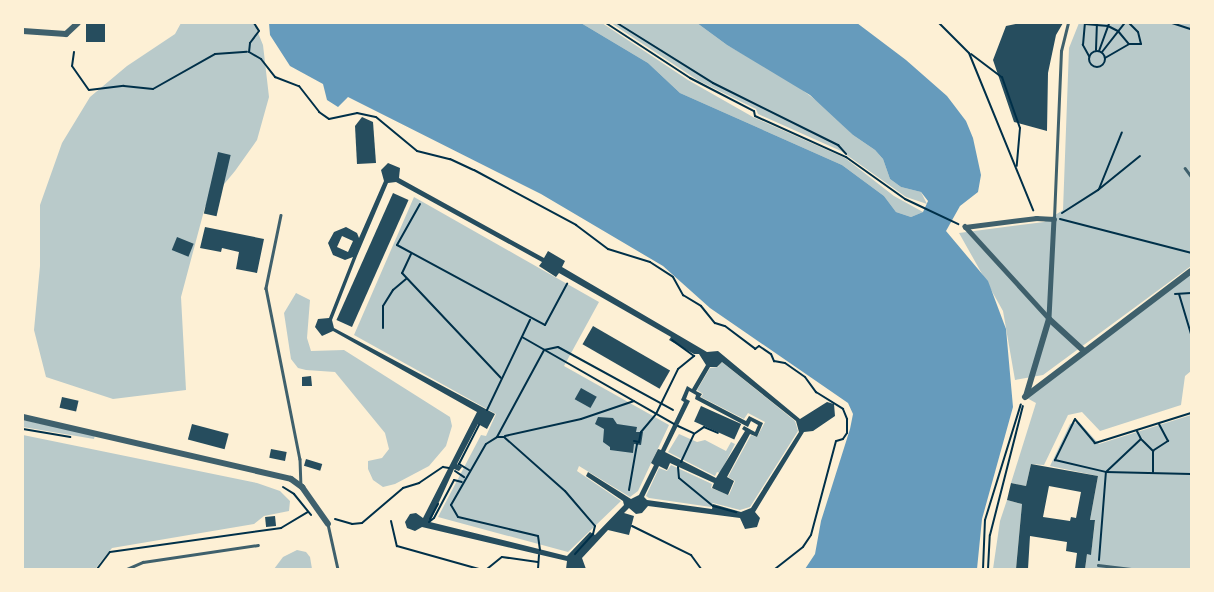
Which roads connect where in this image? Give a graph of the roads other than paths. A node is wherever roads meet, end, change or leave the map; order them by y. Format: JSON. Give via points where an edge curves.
{"nodes":[{"id":1,"x":78,"y":23,"type":"edge"},
{"id":2,"x":1069,"y":23,"type":"edge"},
{"id":3,"x":23,"y":31,"type":"edge"},
{"id":4,"x":1185,"y":168,"type":"dead end"},
{"id":5,"x":1191,"y":176,"type":"edge"},
{"id":6,"x":281,"y":215,"type":"dead end"},
{"id":7,"x":1054,"y":219,"type":"junction"},
{"id":8,"x":1191,"y":271,"type":"edge"},
{"id":9,"x":1049,"y":319,"type":"junction"},
{"id":10,"x":1084,"y":351,"type":"junction"},
{"id":11,"x":23,"y":417,"type":"edge"},
{"id":12,"x":302,"y":487,"type":"junction"},
{"id":13,"x":326,"y":521,"type":"joint"},
{"id":14,"x":258,"y":545,"type":"dead end"},
{"id":15,"x":1098,"y":565,"type":"road end"},
{"id":16,"x":127,"y":569,"type":"edge"},
{"id":17,"x":338,"y":569,"type":"edge"},
{"id":18,"x":1133,"y":569,"type":"edge"}],
"edges":[{"from":1,"to":3,"type":"street","via":[[66,34]]},
{"from":2,"to":7,"type":"lane","via":[[1061,51]]},
{"from":4,"to":5,"type":"lane"},
{"from":6,"to":12,"type":"lane","via":[[266,288]]},
{"from":7,"to":9,"type":"street"},
{"from":7,"to":9,"type":"street","via":[[965,227]]},
{"from":8,"to":10,"type":"street"},
{"from":9,"to":10,"type":"street"},
{"from":9,"to":10,"type":"street","via":[[1025,397]]},
{"from":11,"to":12,"type":"street","via":[[278,475]]},
{"from":12,"to":13,"type":"street"},
{"from":13,"to":17,"type":"lane"},
{"from":14,"to":16,"type":"lane","via":[[143,562]]},
{"from":15,"to":18,"type":"lane"}]}
